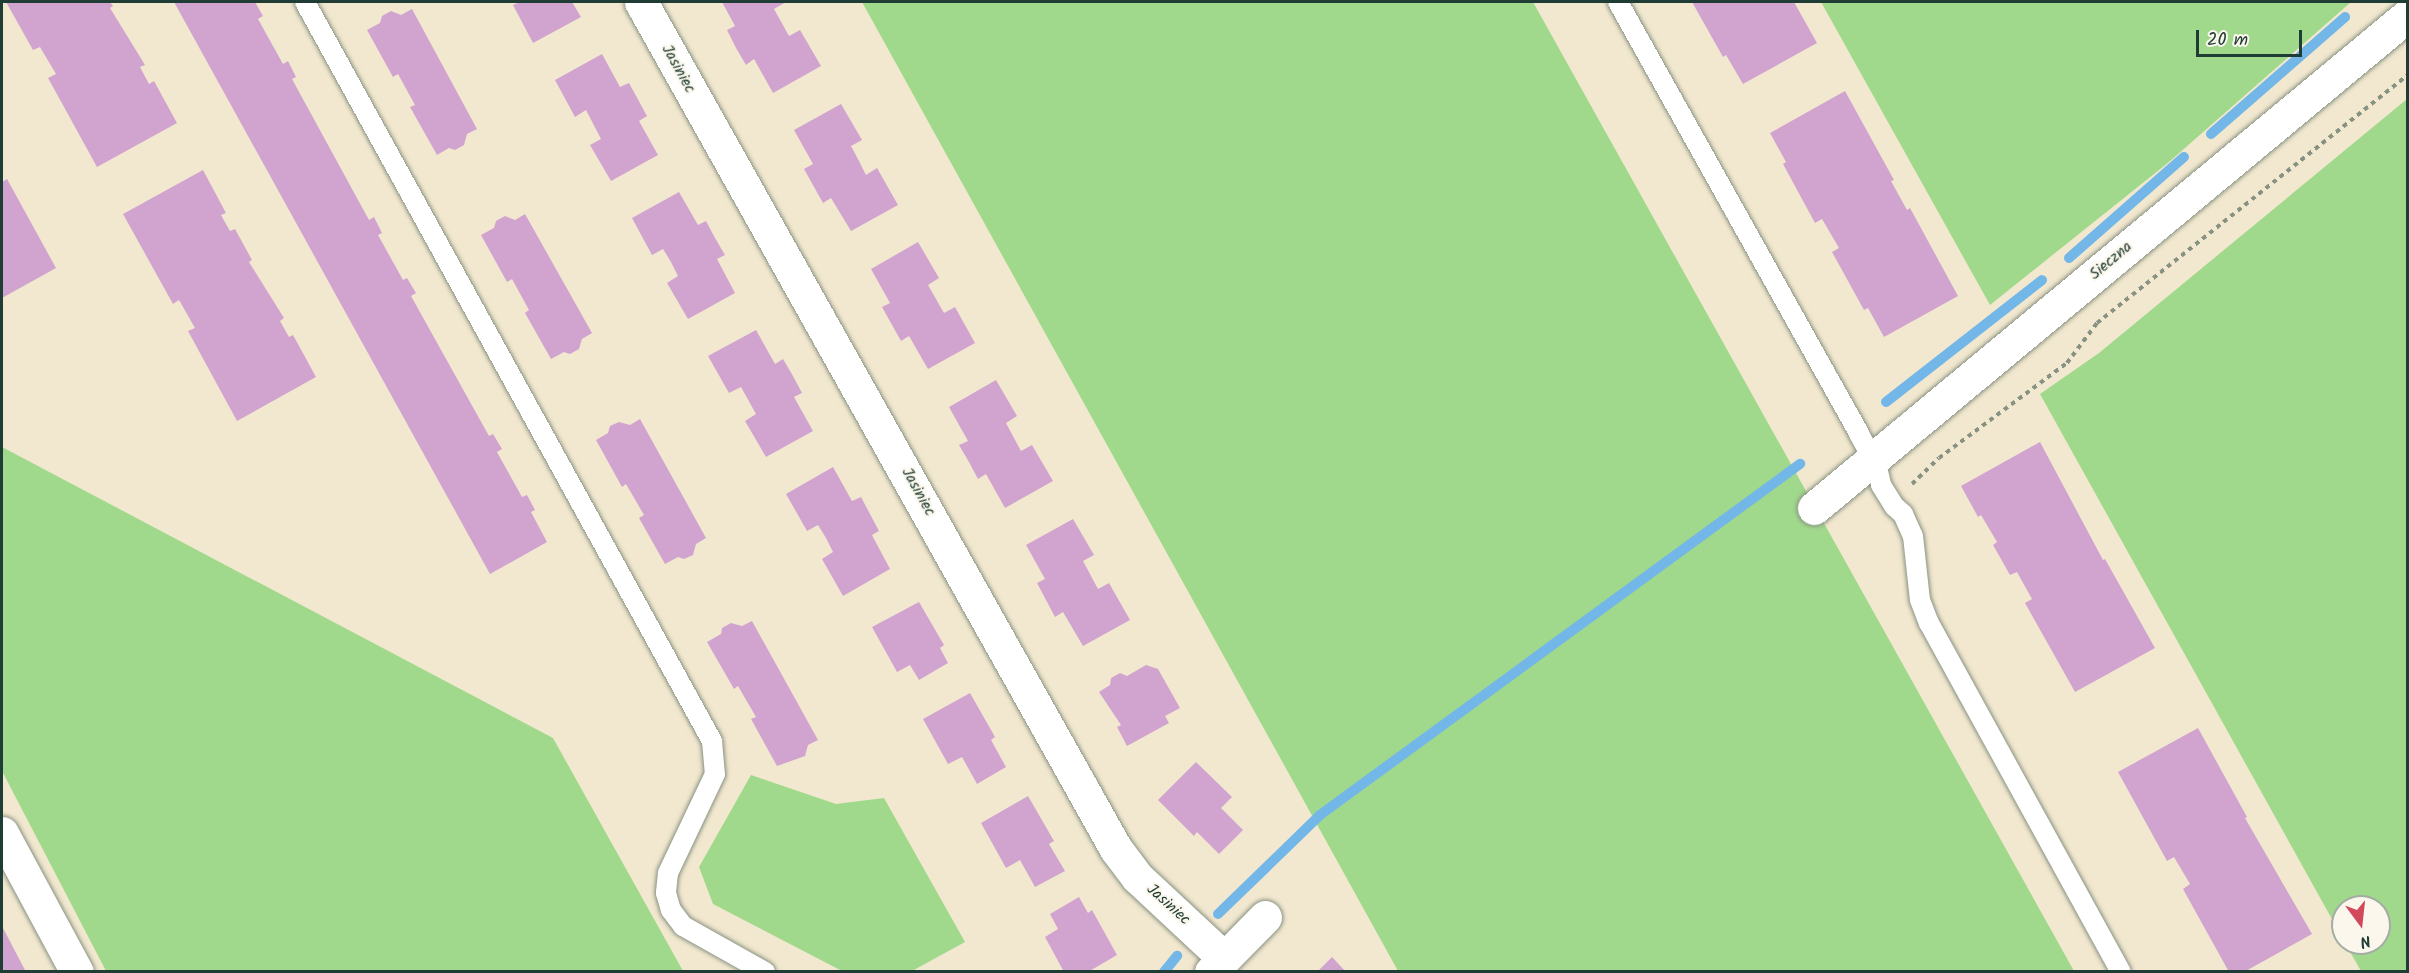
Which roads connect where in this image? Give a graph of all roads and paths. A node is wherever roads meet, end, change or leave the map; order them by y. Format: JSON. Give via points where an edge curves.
{"nodes":[{"id":1,"x":305,"y":2,"type":"edge"},
{"id":2,"x":641,"y":2,"type":"edge"},
{"id":3,"x":1618,"y":2,"type":"edge"},
{"id":4,"x":2408,"y":15,"type":"edge"},
{"id":5,"x":2408,"y":75,"type":"edge"},
{"id":6,"x":1873,"y":459,"type":"junction"},
{"id":7,"x":1894,"y":506,"type":"junction"},
{"id":8,"x":1814,"y":508,"type":"dead end"},
{"id":9,"x":2,"y":833,"type":"edge"},
{"id":10,"x":1265,"y":917,"type":"dead end"},
{"id":11,"x":1217,"y":965,"type":"edge"},
{"id":12,"x":77,"y":972,"type":"edge"},
{"id":13,"x":765,"y":972,"type":"edge"},
{"id":14,"x":2121,"y":972,"type":"edge"}],
"edges":[{"from":1,"to":13,"type":"lane","via":[[712,741],[715,774],[668,873],[666,893],[671,910],[683,926]]},
{"from":2,"to":11,"type":"street","name":"Jasiniec","via":[[1116,849]]},
{"from":3,"to":6,"type":"lane"},
{"from":4,"to":6,"type":"street","name":"Sieczna"},
{"from":5,"to":7,"type":"path","via":[[2097,323],[2067,363],[1939,458]]},
{"from":6,"to":7,"type":"lane","via":[[1881,486]]},
{"from":6,"to":8,"type":"street","name":"Sieczna"},
{"from":7,"to":14,"type":"lane","via":[[1903,514],[1913,536],[1920,600],[1929,623]]},
{"from":9,"to":12,"type":"street"},
{"from":10,"to":11,"type":"street"}]}
